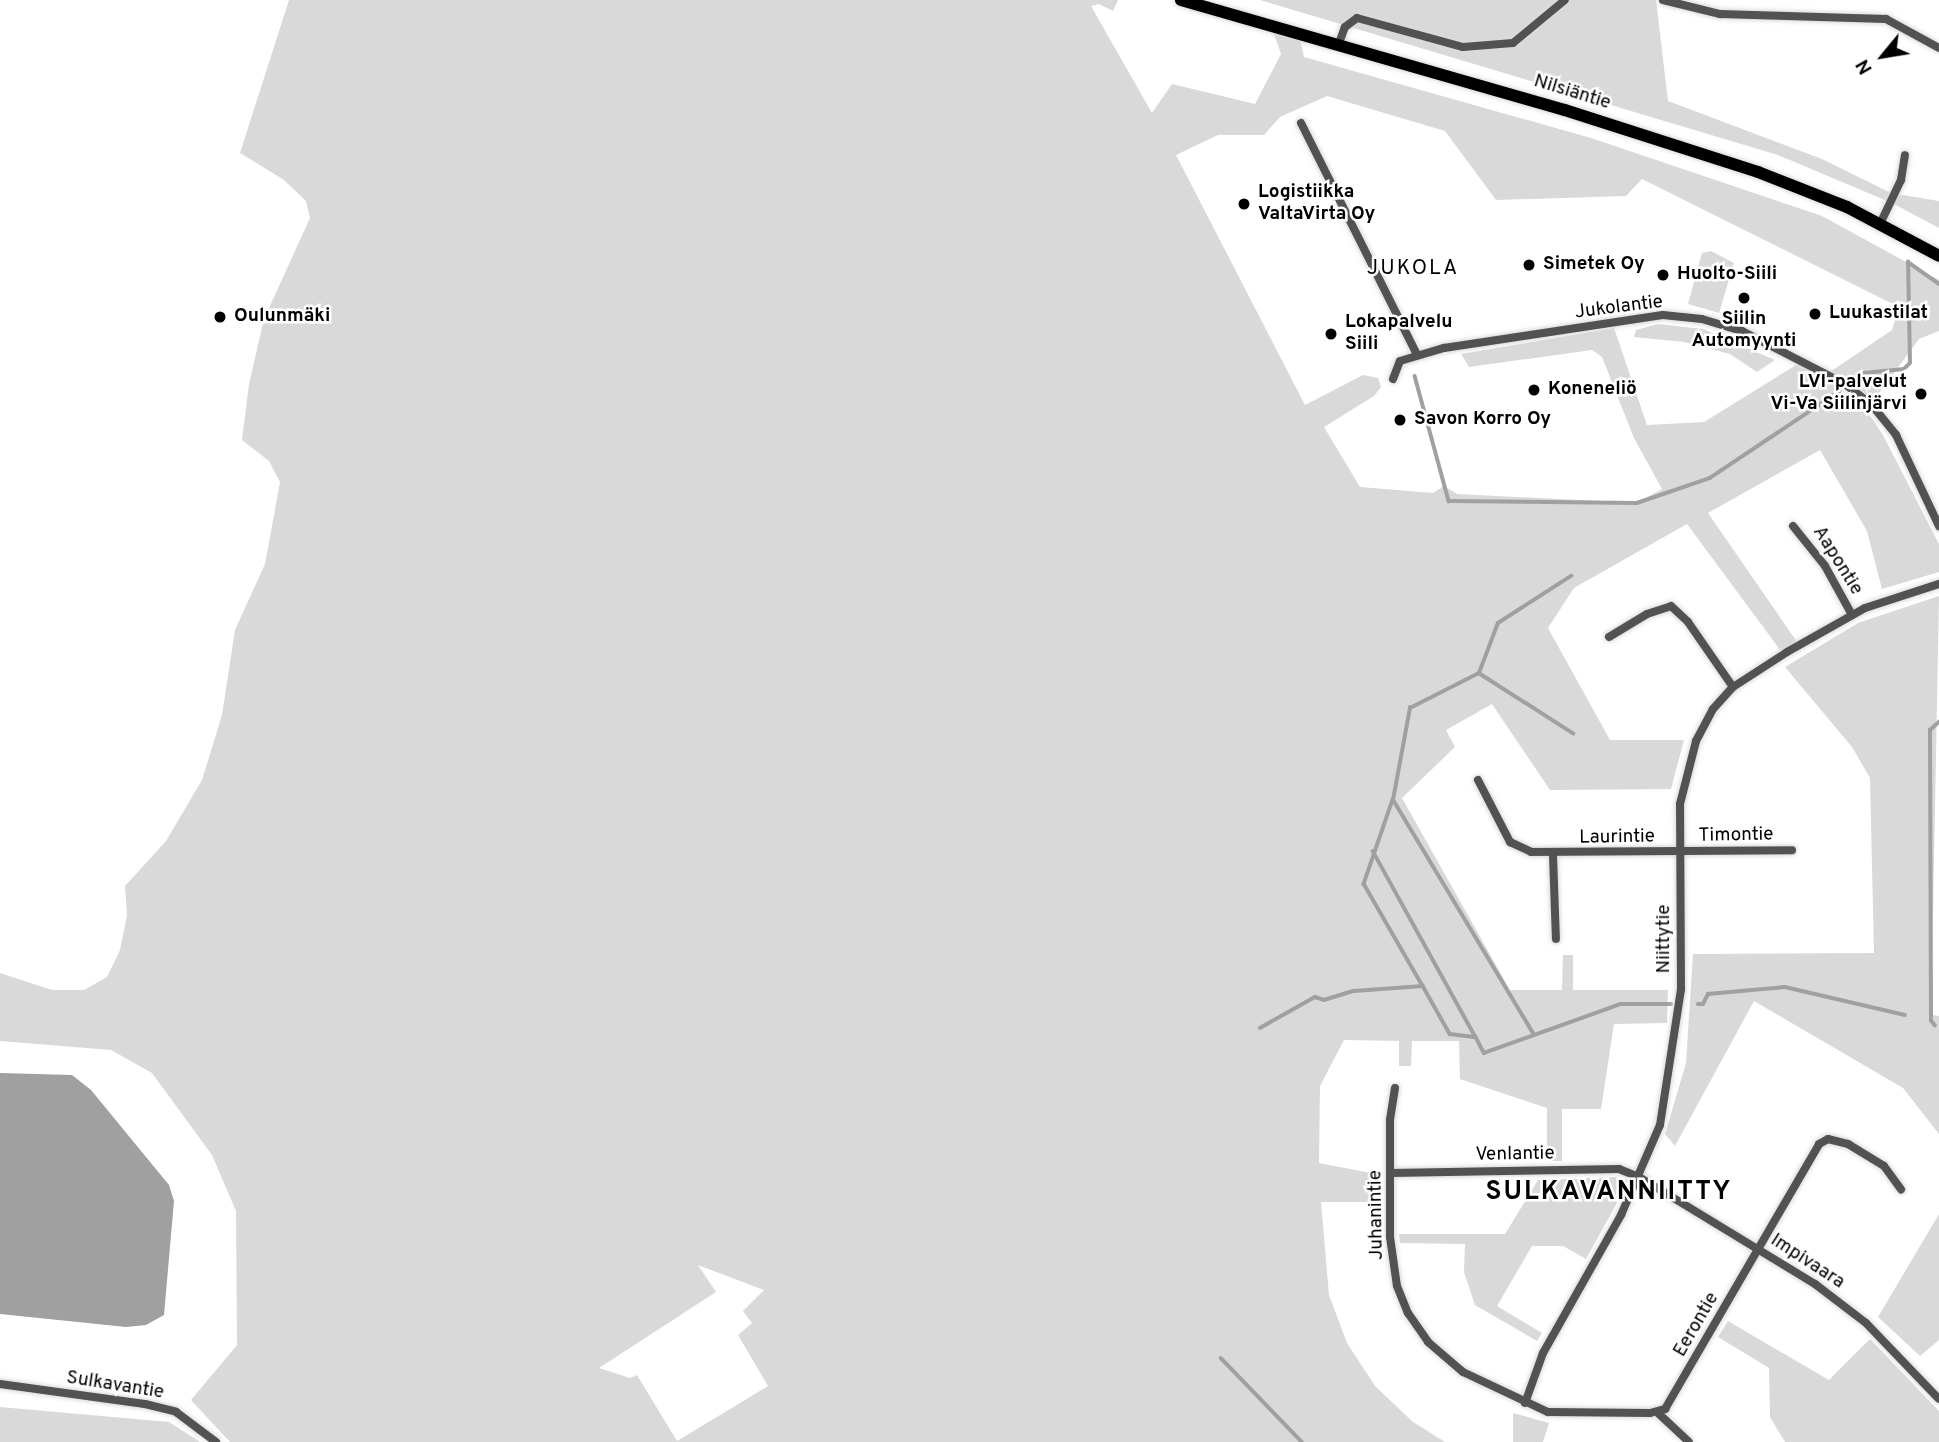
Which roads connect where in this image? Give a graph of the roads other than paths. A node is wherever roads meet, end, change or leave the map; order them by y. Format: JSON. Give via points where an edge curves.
{"nodes":[{"id":1,"x":1181,"y":0,"type":"edge"},
{"id":2,"x":1565,"y":0,"type":"edge"},
{"id":3,"x":1663,"y":0,"type":"edge"},
{"id":4,"x":1338,"y":46,"type":"junction"},
{"id":5,"x":1939,"y":48,"type":"edge"},
{"id":6,"x":1301,"y":122,"type":"dead end"},
{"id":7,"x":1905,"y":155,"type":"dead end"},
{"id":8,"x":1880,"y":224,"type":"junction"},
{"id":9,"x":1939,"y":256,"type":"edge"},
{"id":10,"x":1417,"y":355,"type":"junction"},
{"id":11,"x":1393,"y":379,"type":"dead end"},
{"id":12,"x":1793,"y":526,"type":"dead end"},
{"id":13,"x":1939,"y":526,"type":"edge"},
{"id":14,"x":1939,"y":584,"type":"edge"},
{"id":15,"x":1852,"y":615,"type":"junction"},
{"id":16,"x":1609,"y":637,"type":"dead end"},
{"id":17,"x":1733,"y":687,"type":"junction"},
{"id":18,"x":1478,"y":780,"type":"dead end"},
{"id":19,"x":1792,"y":850,"type":"dead end"},
{"id":20,"x":1681,"y":853,"type":"junction"},
{"id":21,"x":1553,"y":855,"type":"junction"},
{"id":22,"x":1556,"y":939,"type":"dead end"},
{"id":23,"x":1395,"y":1088,"type":"dead end"},
{"id":24,"x":1391,"y":1173,"type":"junction"},
{"id":25,"x":1639,"y":1177,"type":"junction"},
{"id":26,"x":1901,"y":1189,"type":"dead end"},
{"id":27,"x":1760,"y":1250,"type":"junction"},
{"id":28,"x":0,"y":1384,"type":"edge"},
{"id":29,"x":1939,"y":1399,"type":"edge"},
{"id":30,"x":1525,"y":1404,"type":"junction"},
{"id":31,"x":1658,"y":1413,"type":"junction"},
{"id":32,"x":216,"y":1442,"type":"edge"},
{"id":33,"x":1689,"y":1442,"type":"edge"}],
"edges":[{"from":1,"to":4,"type":"main road","name":"Nilsiäntie"},
{"from":2,"to":4,"type":"street","via":[[1513,43],[1463,47],[1357,18],[1345,27]]},
{"from":3,"to":5,"type":"street","via":[[1720,14],[1886,19]]},
{"from":4,"to":8,"type":"main road","name":"Nilsiäntie","via":[[1745,167]]},
{"from":6,"to":10,"type":"street"},
{"from":7,"to":8,"type":"street","via":[[1901,180]]},
{"from":8,"to":9,"type":"main road","name":"Nilsiäntie"},
{"from":10,"to":11,"type":"street","via":[[1400,361]]},
{"from":10,"to":13,"type":"street","name":"Jukolantie","via":[[1662,315],[1702,319],[1742,331],[1845,384],[1871,404],[1896,435]]},
{"from":12,"to":15,"type":"street","name":"Aapontie","via":[[1825,565]]},
{"from":14,"to":15,"type":"street","name":"Niittytie"},
{"from":15,"to":17,"type":"street","name":"Niittytie"},
{"from":16,"to":17,"type":"street","via":[[1647,614],[1671,606],[1688,622]]},
{"from":17,"to":20,"type":"street","name":"Niittytie","via":[[1713,709],[1687,768],[1680,804]]},
{"from":18,"to":21,"type":"street","name":"Laurintie","via":[[1510,842]]},
{"from":19,"to":20,"type":"street","name":"Timontie"},
{"from":20,"to":21,"type":"street","name":"Laurintie"},
{"from":20,"to":25,"type":"street","name":"Niittytie","via":[[1678,1029],[1660,1125]]},
{"from":21,"to":22,"type":"street","name":"Laurintie"},
{"from":23,"to":24,"type":"street","name":"Juhanintie"},
{"from":24,"to":25,"type":"street","name":"Venlantie","via":[[1619,1169]]},
{"from":24,"to":30,"type":"street","name":"Juhanintie","via":[[1392,1261],[1408,1313],[1428,1342],[1463,1372]]},
{"from":25,"to":27,"type":"street","name":"Impivaara"},
{"from":25,"to":30,"type":"street","name":"Niittytie","via":[[1543,1353]]},
{"from":26,"to":27,"type":"street","name":"Eerontie","via":[[1884,1166],[1848,1144],[1828,1139],[1809,1157]]},
{"from":27,"to":29,"type":"street","name":"Impivaara","via":[[1866,1323]]},
{"from":27,"to":31,"type":"street","name":"Eerontie","via":[[1669,1404]]},
{"from":28,"to":32,"type":"street","name":"Sulkavantie","via":[[176,1412]]},
{"from":30,"to":31,"type":"street","via":[[1560,1413]]},
{"from":31,"to":33,"type":"street"}]}
